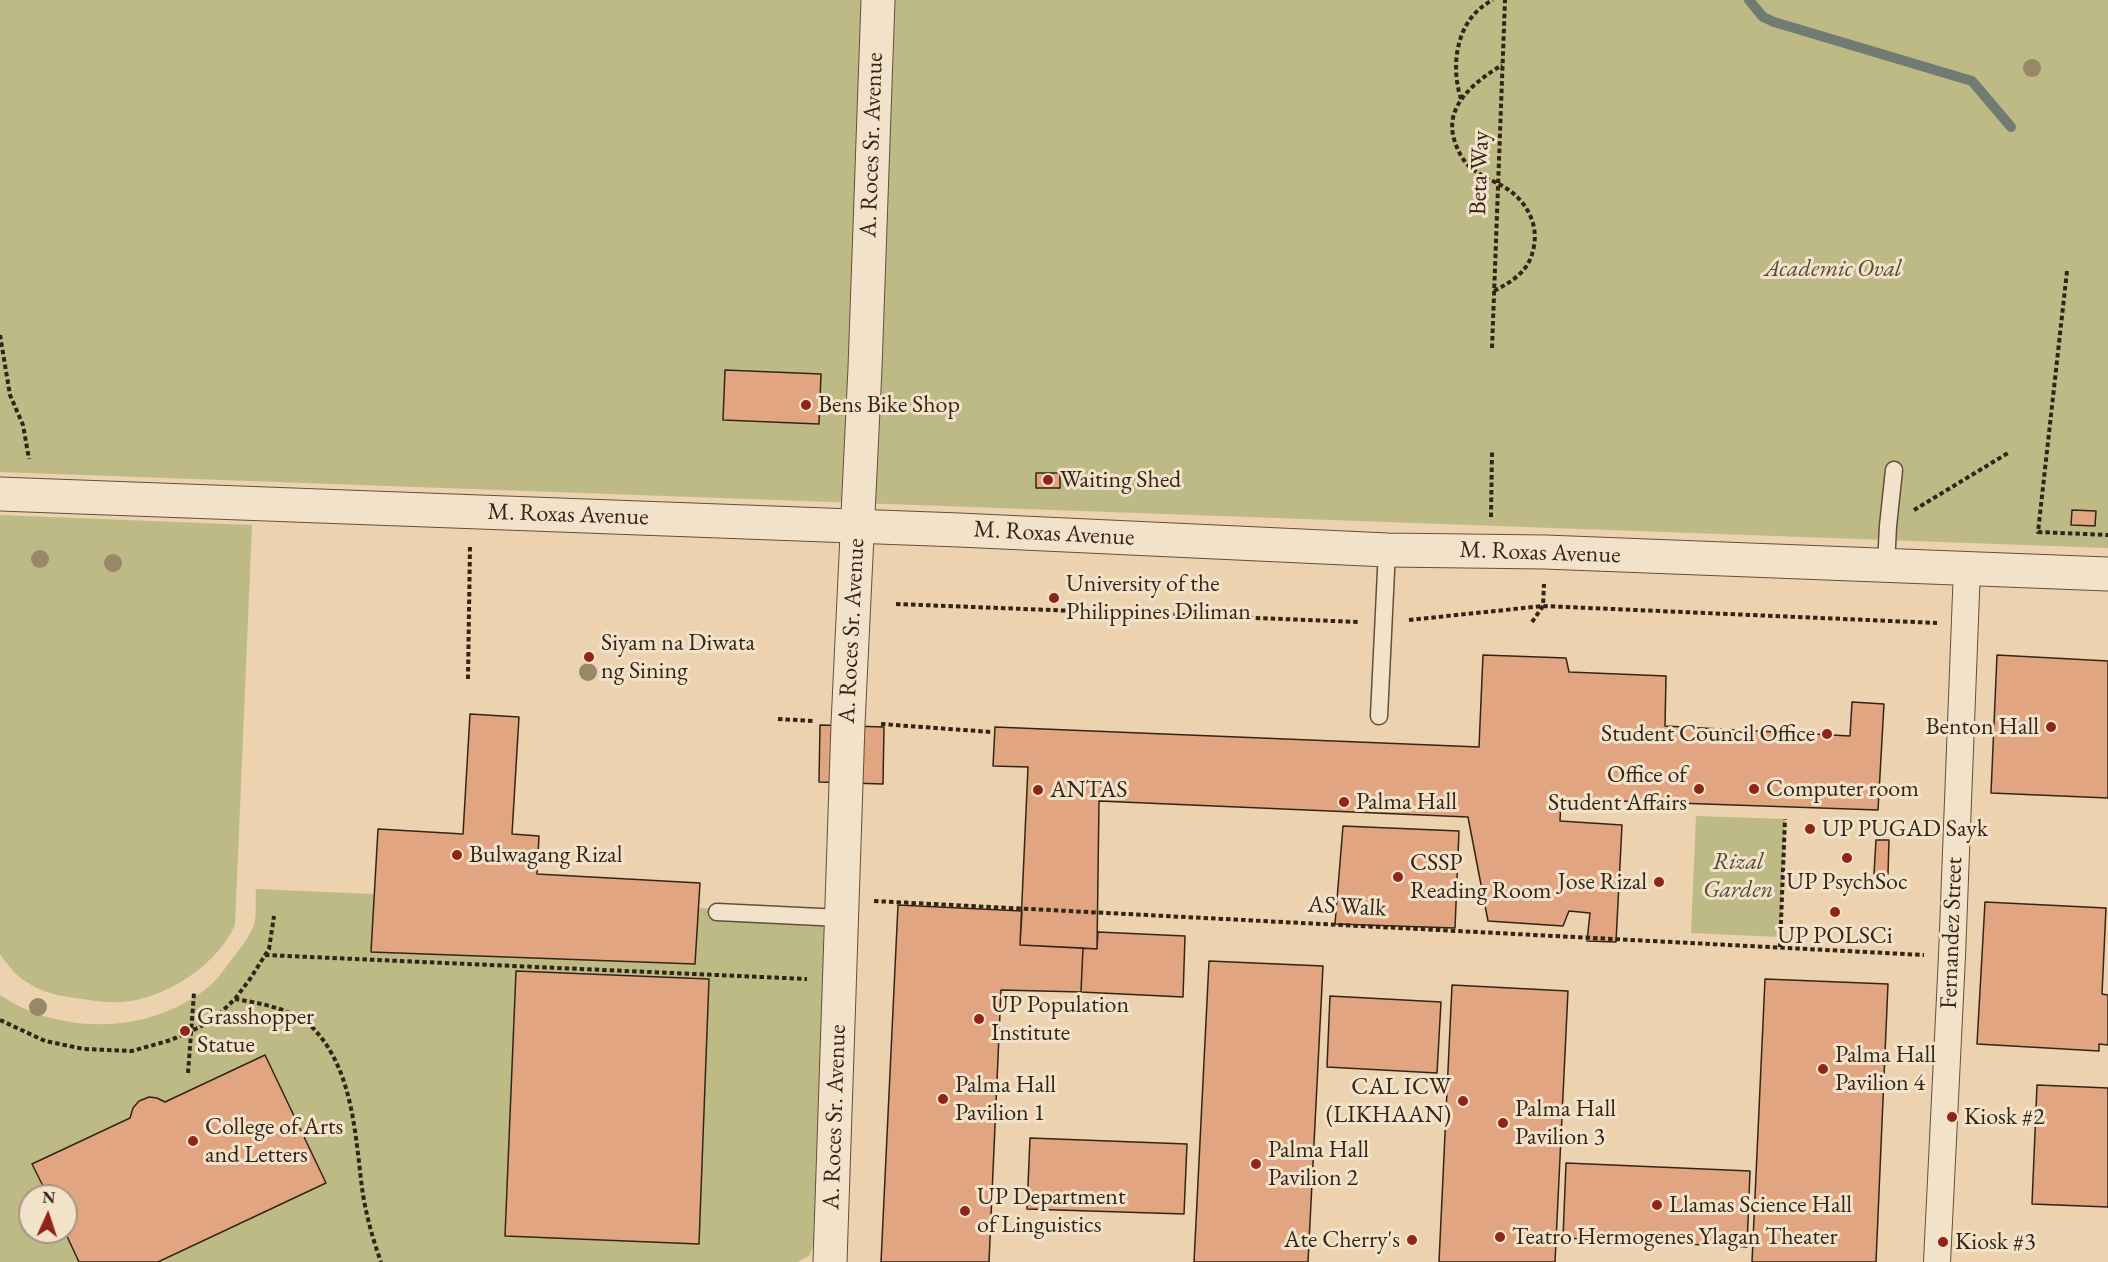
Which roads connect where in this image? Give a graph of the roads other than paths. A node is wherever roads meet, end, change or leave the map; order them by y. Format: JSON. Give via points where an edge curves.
{"nodes":[{"id":1,"x":878,"y":0,"type":"edge"},
{"id":2,"x":1894,"y":470,"type":"dead end"},
{"id":3,"x":0,"y":494,"type":"edge"},
{"id":4,"x":858,"y":527,"type":"junction"},
{"id":5,"x":1387,"y":550,"type":"junction"},
{"id":6,"x":1886,"y":565,"type":"junction"},
{"id":7,"x":1967,"y":568,"type":"junction"},
{"id":8,"x":2108,"y":574,"type":"edge"},
{"id":9,"x":1379,"y":716,"type":"dead end"},
{"id":10,"x":717,"y":912,"type":"dead end"},
{"id":11,"x":841,"y":918,"type":"junction"},
{"id":12,"x":830,"y":1262,"type":"edge"},
{"id":13,"x":1937,"y":1262,"type":"edge"}],
"edges":[{"from":1,"to":4,"type":"street","name":"A. Roces Sr. Avenue"},
{"from":2,"to":6,"type":"lane"},
{"from":3,"to":4,"type":"street","name":"M. Roxas Avenue"},
{"from":4,"to":5,"type":"street","name":"M. Roxas Avenue"},
{"from":4,"to":11,"type":"street","name":"A. Roces Sr. Avenue"},
{"from":5,"to":6,"type":"street","name":"M. Roxas Avenue"},
{"from":5,"to":9,"type":"lane"},
{"from":6,"to":7,"type":"street","name":"M. Roxas Avenue"},
{"from":7,"to":8,"type":"street","name":"M. Roxas Avenue"},
{"from":7,"to":13,"type":"street","name":"Fernandez Street"},
{"from":10,"to":11,"type":"lane"},
{"from":11,"to":12,"type":"street","name":"A. Roces Sr. Avenue"}]}
